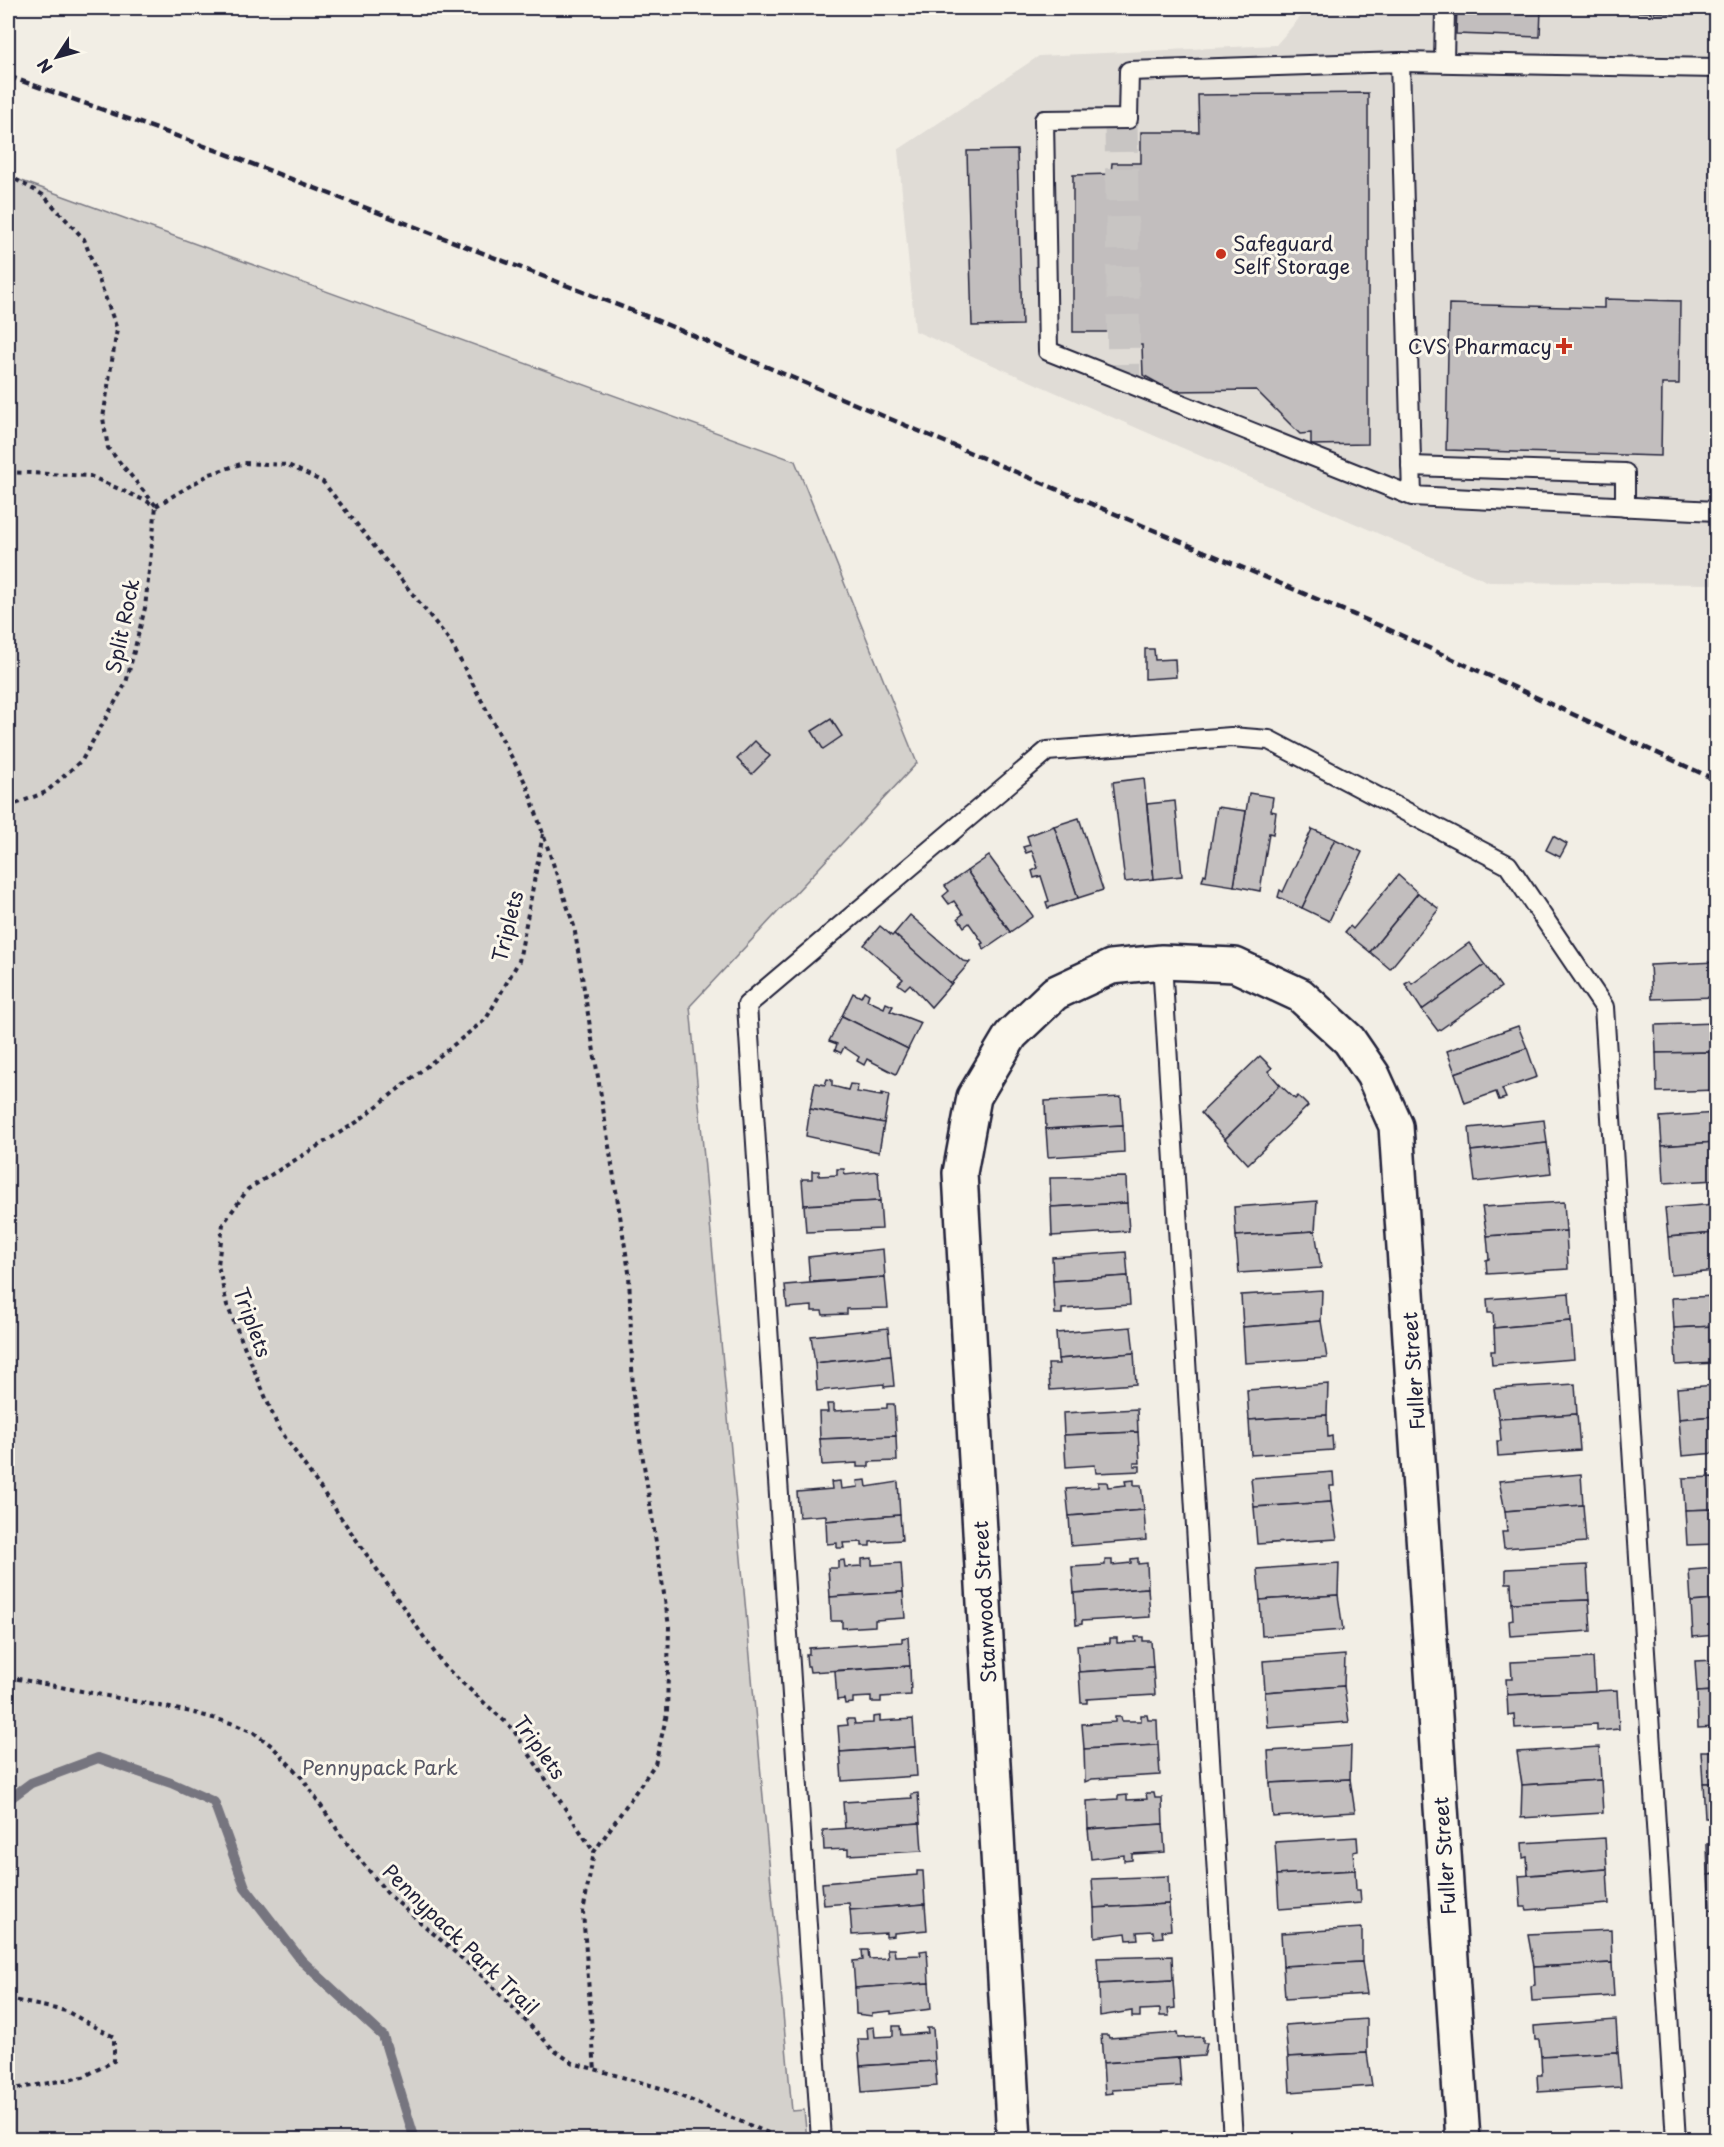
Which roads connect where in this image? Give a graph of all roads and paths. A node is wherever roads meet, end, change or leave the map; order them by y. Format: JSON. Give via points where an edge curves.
{"nodes":[{"id":1,"x":1445,"y":8,"type":"edge"},
{"id":2,"x":1400,"y":62,"type":"junction"},
{"id":3,"x":1444,"y":62,"type":"junction"},
{"id":4,"x":1716,"y":68,"type":"edge"},
{"id":5,"x":8,"y":175,"type":"edge"},
{"id":6,"x":1411,"y":466,"type":"junction"},
{"id":7,"x":8,"y":472,"type":"edge"},
{"id":8,"x":1412,"y":496,"type":"junction"},
{"id":9,"x":156,"y":506,"type":"junction"},
{"id":10,"x":1624,"y":507,"type":"junction"},
{"id":11,"x":1716,"y":511,"type":"edge"},
{"id":12,"x":8,"y":807,"type":"edge"},
{"id":13,"x":543,"y":834,"type":"junction"},
{"id":14,"x":1162,"y":962,"type":"junction"},
{"id":15,"x":990,"y":1070,"type":"joint"},
{"id":16,"x":8,"y":1677,"type":"edge"},
{"id":17,"x":594,"y":1852,"type":"junction"},
{"id":18,"x":8,"y":1999,"type":"edge"},
{"id":19,"x":595,"y":2071,"type":"junction"},
{"id":20,"x":8,"y":2090,"type":"edge"},
{"id":21,"x":796,"y":2139,"type":"edge"},
{"id":22,"x":821,"y":2139,"type":"edge"},
{"id":23,"x":1014,"y":2139,"type":"edge"},
{"id":24,"x":1233,"y":2139,"type":"edge"},
{"id":25,"x":1463,"y":2139,"type":"edge"},
{"id":26,"x":1676,"y":2139,"type":"edge"}],
"edges":[{"from":1,"to":3,"type":"lane"},
{"from":2,"to":3,"type":"lane"},
{"from":2,"to":6,"type":"lane"},
{"from":2,"to":8,"type":"lane","via":[[1128,71],[1128,119],[1044,120],[1048,351]]},
{"from":3,"to":4,"type":"lane"},
{"from":5,"to":9,"type":"path","via":[[43,195],[84,239],[117,329],[103,418],[108,448]]},
{"from":6,"to":8,"type":"lane"},
{"from":6,"to":10,"type":"lane","via":[[1625,473]]},
{"from":7,"to":9,"type":"path","via":[[90,476]]},
{"from":8,"to":10,"type":"lane"},
{"from":9,"to":12,"type":"path","name":"Split Rock","via":[[145,608],[126,683],[82,760],[45,792]]},
{"from":9,"to":13,"type":"path","via":[[210,474],[244,463],[288,465],[323,482],[450,641],[527,786]]},
{"from":10,"to":11,"type":"lane"},
{"from":13,"to":17,"type":"path","via":[[574,926],[629,1272],[633,1395],[669,1626],[667,1714],[655,1764]]},
{"from":13,"to":17,"type":"path","name":"Triplets","via":[[519,961],[486,1019],[357,1122],[248,1189],[223,1224],[218,1265],[227,1305],[278,1427],[444,1666],[512,1728]]},
{"from":14,"to":15,"type":"street","name":"Fuller Street","via":[[1111,967],[1055,993],[1011,1035]]},
{"from":14,"to":24,"type":"lane"},
{"from":14,"to":25,"type":"street","name":"Fuller Street","via":[[1234,965],[1300,995],[1349,1040],[1374,1075],[1396,1126]]},
{"from":15,"to":23,"type":"street","name":"Stanwood Street","via":[[974,1097],[960,1173]]},
{"from":16,"to":19,"type":"path","name":"Pennypack Park Trail","via":[[190,1712],[253,1732],[302,1778],[345,1841],[407,1912],[459,1953],[555,2051]]},
{"from":17,"to":19,"type":"path","via":[[584,1912]]},
{"from":18,"to":20,"type":"path","via":[[66,2011],[114,2037],[114,2061],[83,2077]]},
{"from":19,"to":21,"type":"path","name":"Pennypack Park Trail","via":[[664,2089],[773,2135]]},
{"from":22,"to":26,"type":"lane","via":[[747,1005],[1047,751],[1231,737],[1269,741],[1508,865],[1604,1007]]}]}
